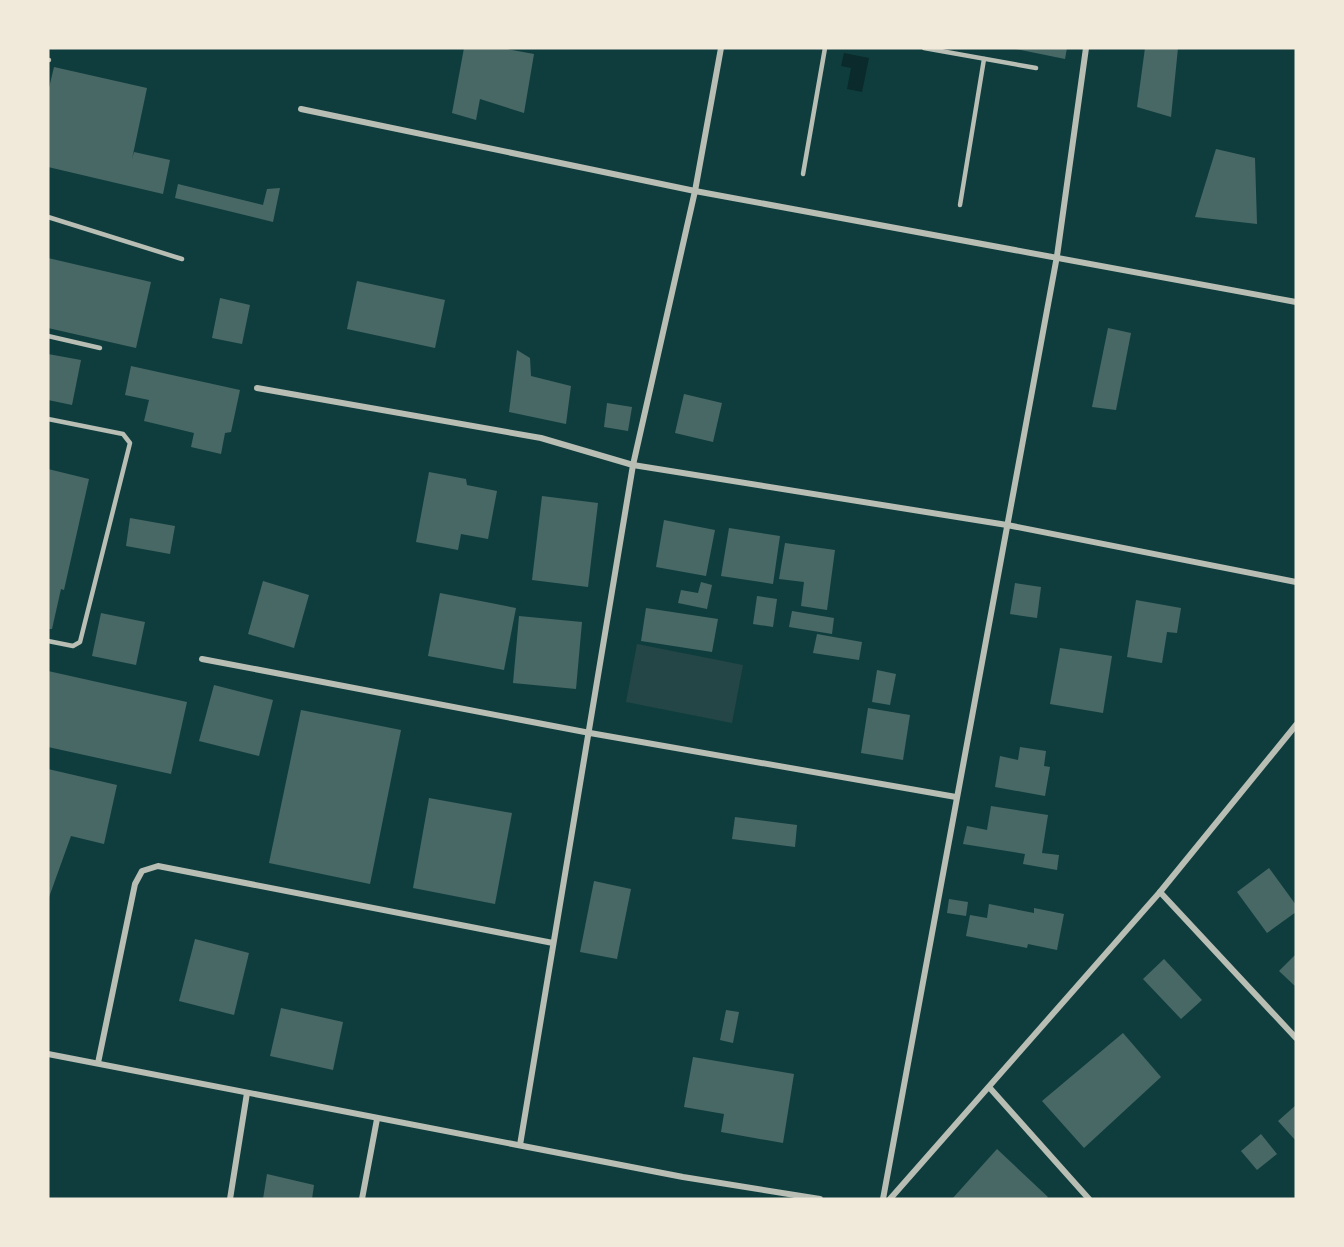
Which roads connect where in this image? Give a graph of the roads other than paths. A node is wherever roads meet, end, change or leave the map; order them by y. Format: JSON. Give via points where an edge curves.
{"nodes":[{"id":1,"x":721,"y":48,"type":"edge"},
{"id":2,"x":825,"y":48,"type":"edge"},
{"id":3,"x":924,"y":48,"type":"edge"},
{"id":4,"x":1086,"y":48,"type":"edge"},
{"id":5,"x":984,"y":59,"type":"junction"},
{"id":6,"x":1036,"y":68,"type":"dead end"},
{"id":7,"x":301,"y":109,"type":"dead end"},
{"id":8,"x":803,"y":174,"type":"dead end"},
{"id":9,"x":695,"y":191,"type":"junction"},
{"id":10,"x":960,"y":205,"type":"dead end"},
{"id":11,"x":48,"y":217,"type":"edge"},
{"id":12,"x":1057,"y":256,"type":"junction"},
{"id":13,"x":182,"y":259,"type":"dead end"},
{"id":14,"x":1296,"y":302,"type":"edge"},
{"id":15,"x":48,"y":336,"type":"edge"},
{"id":16,"x":100,"y":348,"type":"dead end"},
{"id":17,"x":257,"y":388,"type":"dead end"},
{"id":18,"x":48,"y":418,"type":"edge"},
{"id":19,"x":633,"y":465,"type":"junction"},
{"id":20,"x":1007,"y":525,"type":"junction"},
{"id":21,"x":1296,"y":582,"type":"edge"},
{"id":22,"x":48,"y":641,"type":"edge"},
{"id":23,"x":202,"y":659,"type":"dead end"},
{"id":24,"x":1296,"y":725,"type":"edge"},
{"id":25,"x":590,"y":734,"type":"junction"},
{"id":26,"x":956,"y":797,"type":"junction"},
{"id":27,"x":1160,"y":892,"type":"junction"},
{"id":28,"x":553,"y":944,"type":"junction"},
{"id":29,"x":1296,"y":1038,"type":"edge"},
{"id":30,"x":48,"y":1054,"type":"edge"},
{"id":31,"x":98,"y":1063,"type":"junction"},
{"id":32,"x":989,"y":1087,"type":"junction"},
{"id":33,"x":247,"y":1093,"type":"junction"},
{"id":34,"x":377,"y":1119,"type":"junction"},
{"id":35,"x":520,"y":1145,"type":"junction"},
{"id":36,"x":230,"y":1199,"type":"edge"},
{"id":37,"x":362,"y":1199,"type":"edge"},
{"id":38,"x":820,"y":1199,"type":"edge"},
{"id":39,"x":883,"y":1199,"type":"edge"},
{"id":40,"x":890,"y":1199,"type":"edge"},
{"id":41,"x":1089,"y":1199,"type":"edge"}],
"edges":[{"from":1,"to":9,"type":"street"},
{"from":2,"to":8,"type":"lane"},
{"from":3,"to":5,"type":"lane"},
{"from":4,"to":12,"type":"street"},
{"from":5,"to":6,"type":"lane"},
{"from":5,"to":10,"type":"lane"},
{"from":7,"to":9,"type":"street"},
{"from":9,"to":12,"type":"street"},
{"from":9,"to":19,"type":"street"},
{"from":11,"to":13,"type":"lane"},
{"from":12,"to":14,"type":"street"},
{"from":12,"to":20,"type":"street"},
{"from":15,"to":16,"type":"lane"},
{"from":17,"to":19,"type":"street","via":[[541,438]]},
{"from":18,"to":22,"type":"lane","via":[[123,434],[130,443],[80,642],[73,646]]},
{"from":19,"to":20,"type":"street"},
{"from":19,"to":25,"type":"street"},
{"from":20,"to":21,"type":"street"},
{"from":20,"to":26,"type":"street"},
{"from":23,"to":25,"type":"street"},
{"from":24,"to":27,"type":"street"},
{"from":25,"to":26,"type":"street"},
{"from":25,"to":28,"type":"street"},
{"from":26,"to":39,"type":"street"},
{"from":27,"to":29,"type":"street"},
{"from":27,"to":32,"type":"street"},
{"from":28,"to":31,"type":"street","via":[[158,866],[142,871],[135,884]]},
{"from":28,"to":35,"type":"street"},
{"from":30,"to":31,"type":"street"},
{"from":31,"to":33,"type":"street"},
{"from":32,"to":40,"type":"street"},
{"from":32,"to":41,"type":"street"},
{"from":33,"to":34,"type":"street"},
{"from":33,"to":36,"type":"street"},
{"from":34,"to":35,"type":"street"},
{"from":34,"to":37,"type":"street"},
{"from":35,"to":38,"type":"street"}]}
